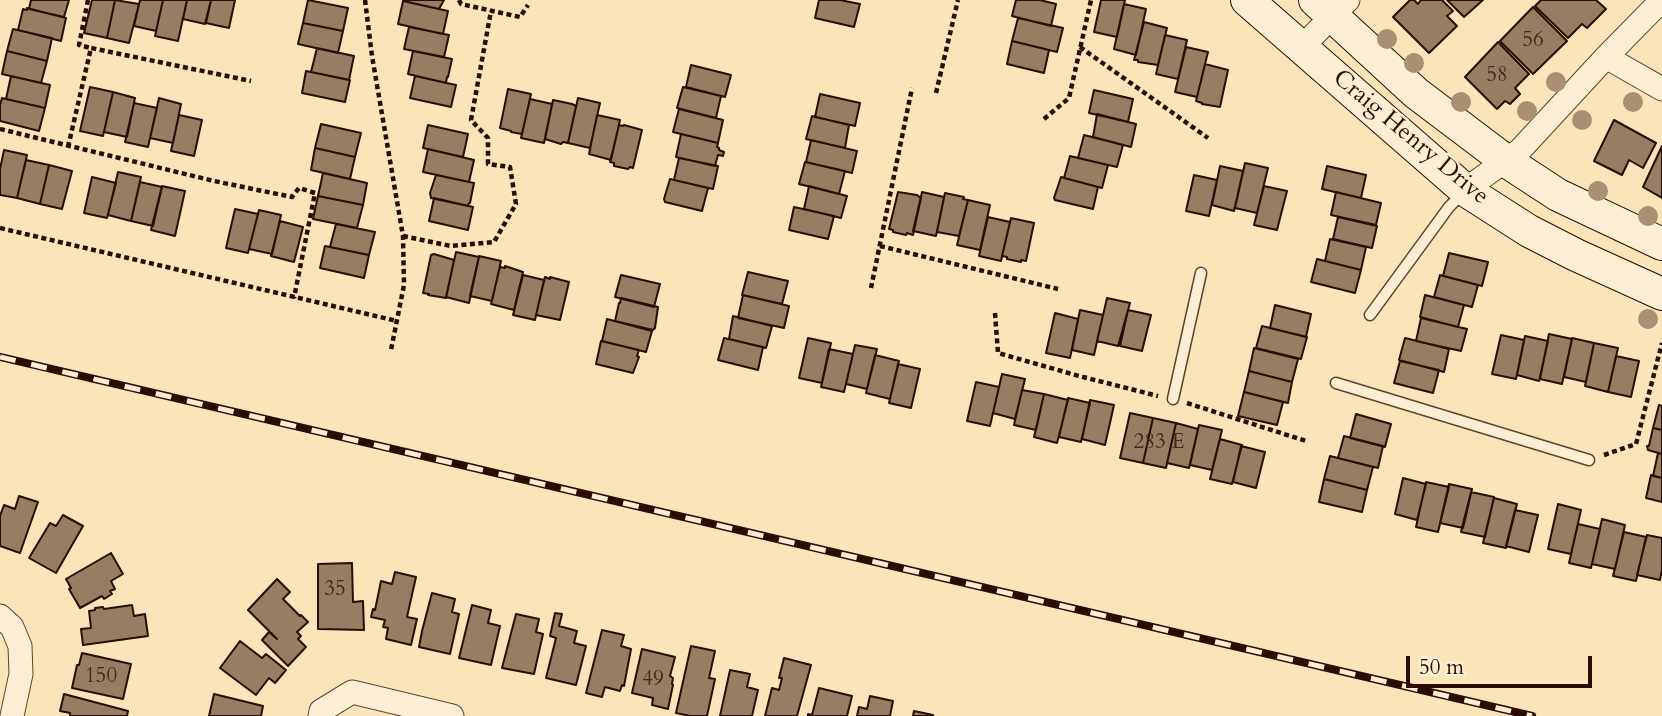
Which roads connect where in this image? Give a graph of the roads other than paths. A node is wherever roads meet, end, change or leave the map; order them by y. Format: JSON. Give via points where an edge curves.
{"nodes":[{"id":1,"x":1247,"y":0,"type":"edge"},
{"id":2,"x":1662,"y":0,"type":"edge"},
{"id":3,"x":1332,"y":6,"type":"edge"},
{"id":4,"x":1302,"y":47,"type":"junction"},
{"id":5,"x":1606,"y":57,"type":"junction"},
{"id":6,"x":1662,"y":89,"type":"edge"},
{"id":7,"x":1506,"y":161,"type":"junction"},
{"id":8,"x":1465,"y":190,"type":"junction"},
{"id":9,"x":1662,"y":244,"type":"edge"},
{"id":10,"x":1201,"y":273,"type":"dead end"},
{"id":11,"x":1662,"y":294,"type":"edge"},
{"id":12,"x":1370,"y":315,"type":"dead end"},
{"id":13,"x":1336,"y":383,"type":"dead end"},
{"id":14,"x":1174,"y":399,"type":"road end"},
{"id":15,"x":1589,"y":460,"type":"road end"},
{"id":16,"x":0,"y":616,"type":"edge"},
{"id":17,"x":12,"y":716,"type":"edge"},
{"id":18,"x":320,"y":716,"type":"edge"},
{"id":19,"x":452,"y":716,"type":"edge"}],
"edges":[{"from":1,"to":4,"type":"street","name":"Craig Henry Drive"},
{"from":2,"to":5,"type":"street"},
{"from":3,"to":4,"type":"street"},
{"from":3,"to":7,"type":"street","name":"Craig Henry Drive","via":[[1416,93]]},
{"from":4,"to":8,"type":"street","name":"Craig Henry Drive"},
{"from":5,"to":6,"type":"street"},
{"from":5,"to":7,"type":"street"},
{"from":7,"to":8,"type":"street"},
{"from":7,"to":9,"type":"street","name":"Craig Henry Drive","via":[[1559,195]]},
{"from":8,"to":11,"type":"street","name":"Craig Henry Drive","via":[[1541,237]]},
{"from":8,"to":12,"type":"lane"},
{"from":10,"to":14,"type":"lane"},
{"from":13,"to":15,"type":"lane"},
{"from":16,"to":17,"type":"street","via":[[12,627],[20,646],[21,674]]},
{"from":18,"to":19,"type":"street","via":[[352,692]]}]}
